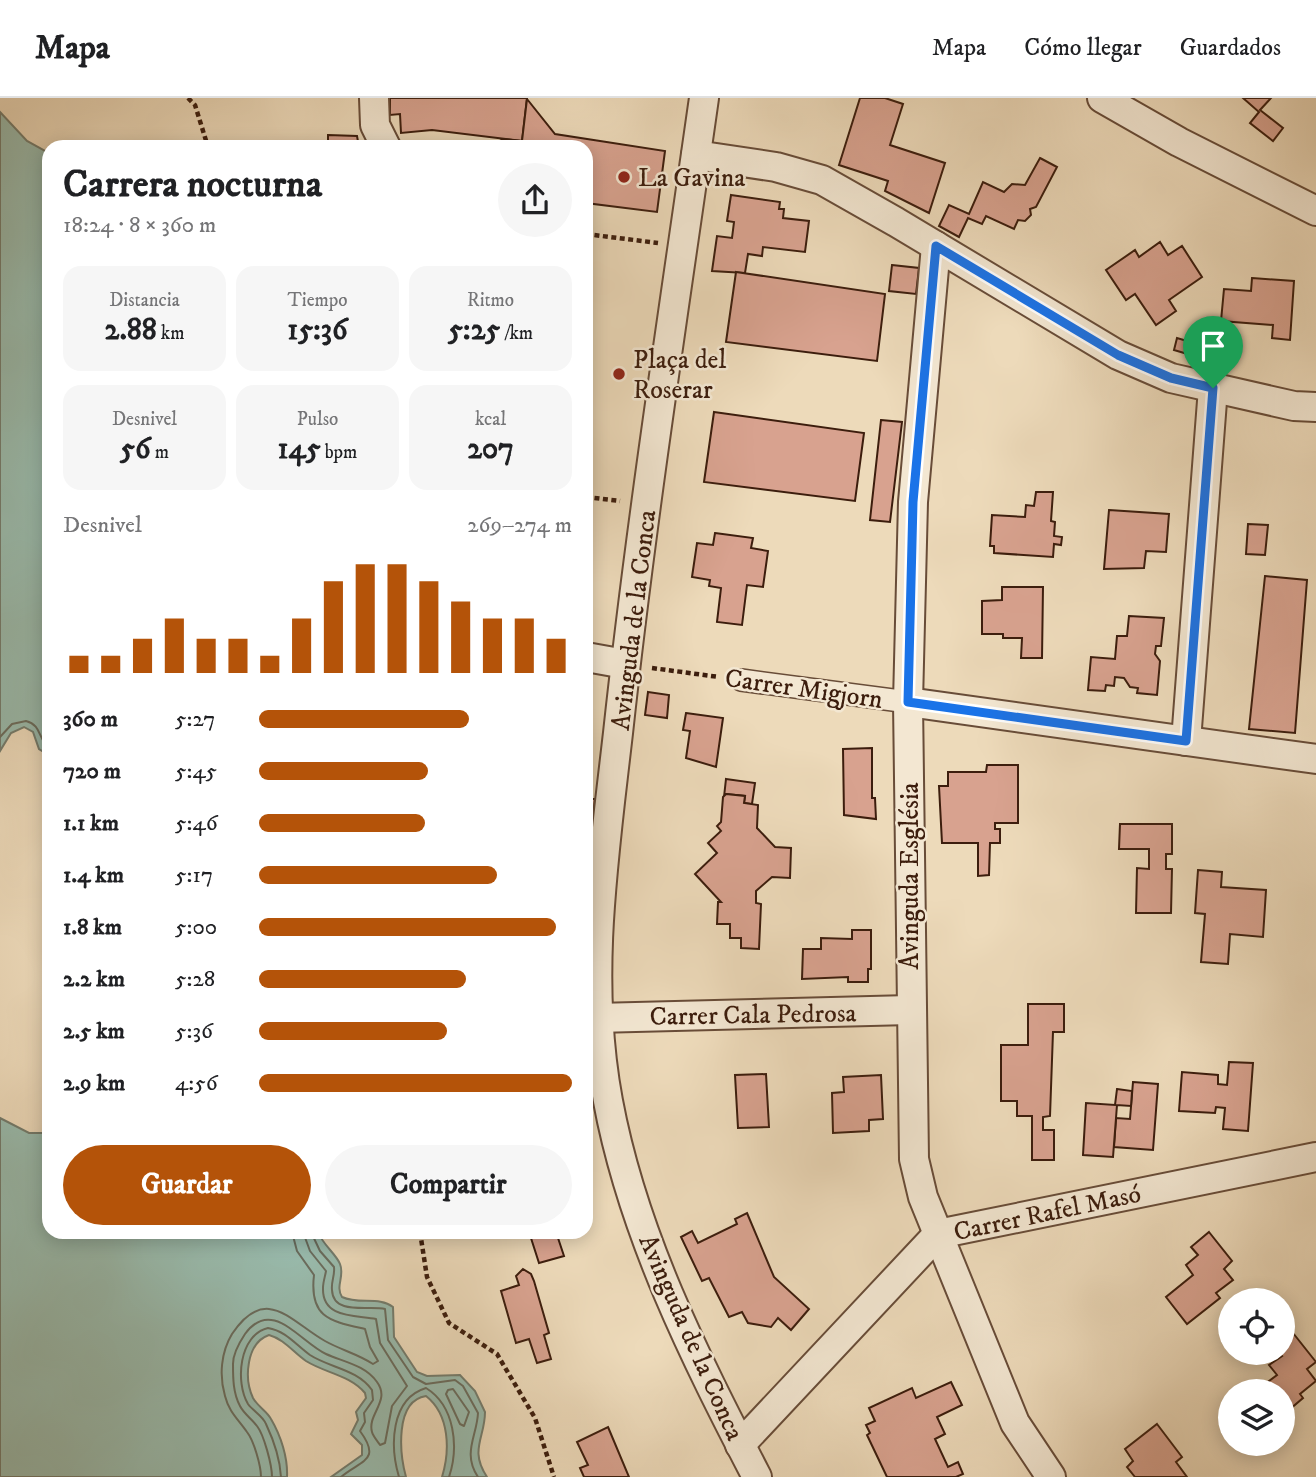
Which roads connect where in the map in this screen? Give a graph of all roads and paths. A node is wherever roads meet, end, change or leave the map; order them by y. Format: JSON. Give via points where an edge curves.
{"nodes":[{"id":1,"x":188,"y":98,"type":"edge"},
{"id":2,"x":374,"y":98,"type":"edge"},
{"id":3,"x":704,"y":98,"type":"edge"},
{"id":4,"x":1102,"y":98,"type":"edge"},
{"id":5,"x":206,"y":140,"type":"edge"},
{"id":6,"x":382,"y":140,"type":"edge"},
{"id":7,"x":696,"y":155,"type":"junction"},
{"id":8,"x":1316,"y":211,"type":"edge"},
{"id":9,"x":593,"y":235,"type":"edge"},
{"id":10,"x":936,"y":246,"type":"junction"},
{"id":11,"x":683,"y":247,"type":"junction"},
{"id":12,"x":1213,"y":388,"type":"junction"},
{"id":13,"x":1316,"y":407,"type":"edge"},
{"id":14,"x":593,"y":658,"type":"edge"},
{"id":15,"x":625,"y":664,"type":"junction"},
{"id":16,"x":741,"y":680,"type":"joint"},
{"id":17,"x":908,"y":702,"type":"junction"},
{"id":18,"x":1186,"y":741,"type":"junction"},
{"id":19,"x":1316,"y":759,"type":"edge"},
{"id":20,"x":910,"y":1010,"type":"junction"},
{"id":21,"x":596,"y":1018,"type":"junction"},
{"id":22,"x":1316,"y":1157,"type":"edge"},
{"id":23,"x":938,"y":1234,"type":"junction"},
{"id":24,"x":420,"y":1239,"type":"edge"},
{"id":25,"x":740,"y":1445,"type":"junction"},
{"id":26,"x":554,"y":1477,"type":"edge"},
{"id":27,"x":757,"y":1477,"type":"edge"},
{"id":28,"x":1051,"y":1477,"type":"edge"}],
"edges":[{"from":1,"to":5,"type":"path","via":[[195,105]]},
{"from":2,"to":6,"type":"street","via":[[374,125]]},
{"from":3,"to":7,"type":"street","name":"Avinguda de la Conca"},
{"from":4,"to":8,"type":"street"},
{"from":7,"to":10,"type":"street","via":[[776,166],[822,180]]},
{"from":7,"to":11,"type":"street","name":"Avinguda de la Conca"},
{"from":9,"to":11,"type":"path"},
{"from":10,"to":12,"type":"street","via":[[1118,355],[1171,378]]},
{"from":10,"to":17,"type":"street","name":"Avinguda Església","via":[[913,502]]},
{"from":11,"to":15,"type":"street","name":"Avinguda de la Conca"},
{"from":12,"to":13,"type":"street"},
{"from":12,"to":18,"type":"street"},
{"from":14,"to":15,"type":"street"},
{"from":15,"to":16,"type":"path","name":"Carrer Migjorn"},
{"from":15,"to":21,"type":"street","name":"Avinguda de la Conca","via":[[596,953]]},
{"from":16,"to":17,"type":"street","name":"Carrer Migjorn"},
{"from":17,"to":18,"type":"street","name":"Carrer Migjorn"},
{"from":17,"to":20,"type":"street","name":"Avinguda Església"},
{"from":18,"to":19,"type":"street","name":"Carrer Migjorn"},
{"from":20,"to":21,"type":"street","name":"Carrer Cala Pedrosa"},
{"from":20,"to":23,"type":"street","name":"Avinguda Església","via":[[914,1159]]},
{"from":21,"to":25,"type":"street","name":"Avinguda de la Conca","via":[[607,1100],[625,1180],[659,1276]]},
{"from":22,"to":23,"type":"street","name":"Carrer Rafel Masó"},
{"from":23,"to":25,"type":"street","name":"Carrer Rafel Masó"},
{"from":23,"to":28,"type":"street","name":"Avinguda Església","via":[[1015,1423]]},
{"from":24,"to":26,"type":"path","via":[[427,1277],[449,1323],[497,1354],[535,1418]]},
{"from":25,"to":27,"type":"street","name":"Avinguda de la Conca"}]}
